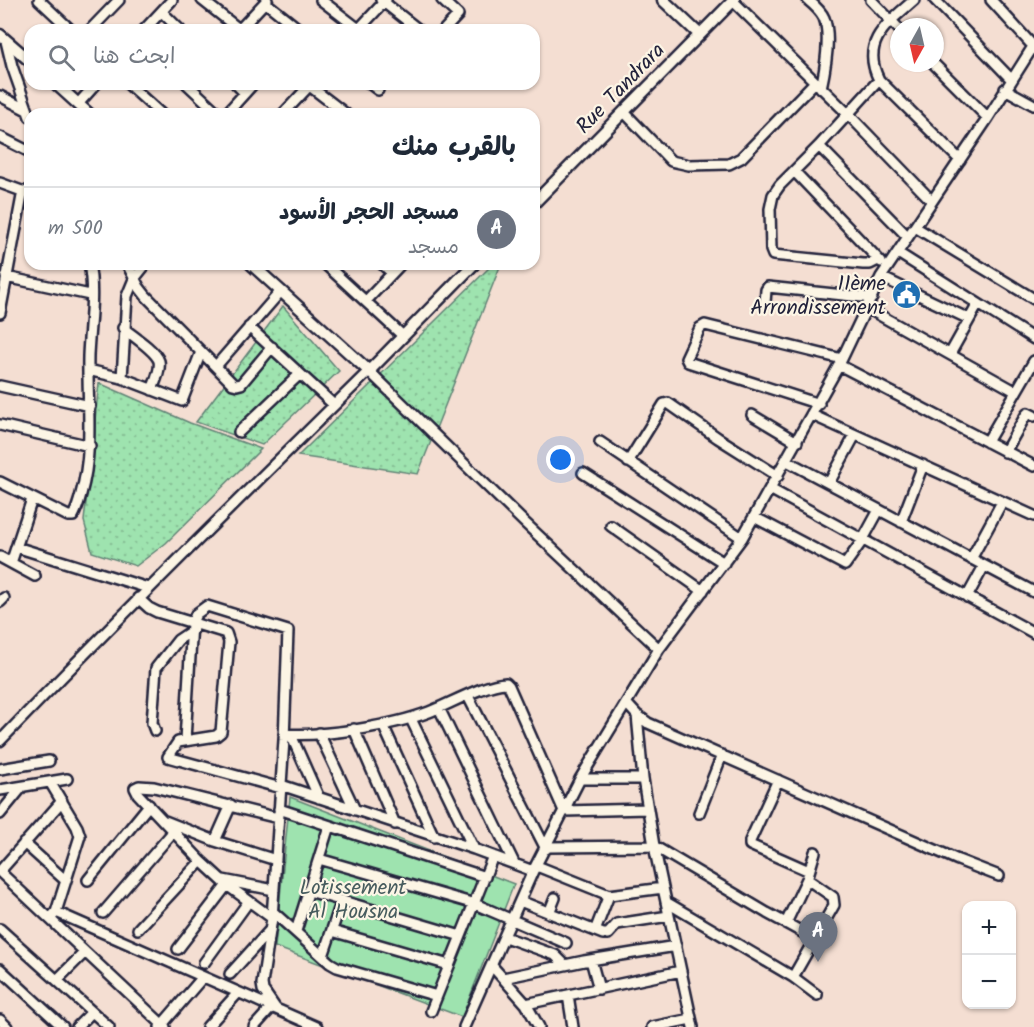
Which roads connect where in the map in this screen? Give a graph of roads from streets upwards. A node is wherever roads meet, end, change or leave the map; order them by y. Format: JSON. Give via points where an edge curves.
{"nodes":[{"id":1,"x":39,"y":0,"type":"edge"},
{"id":2,"x":118,"y":0,"type":"edge"},
{"id":3,"x":172,"y":0,"type":"edge"},
{"id":4,"x":202,"y":0,"type":"edge"},
{"id":5,"x":222,"y":0,"type":"edge"},
{"id":6,"x":321,"y":0,"type":"edge"},
{"id":7,"x":442,"y":0,"type":"edge"},
{"id":8,"x":663,"y":0,"type":"edge"},
{"id":9,"x":734,"y":0,"type":"edge"},
{"id":10,"x":808,"y":0,"type":"edge"},
{"id":11,"x":871,"y":0,"type":"edge"},
{"id":12,"x":914,"y":0,"type":"edge"},
{"id":13,"x":935,"y":0,"type":"edge"},
{"id":14,"x":991,"y":0,"type":"edge"},
{"id":15,"x":266,"y":1,"type":"edge"},
{"id":16,"x":384,"y":1,"type":"edge"},
{"id":17,"x":214,"y":9,"type":"junction"},
{"id":18,"x":162,"y":12,"type":"junction"},
{"id":19,"x":894,"y":18,"type":"edge"},
{"id":20,"x":890,"y":20,"type":"edge"},
{"id":21,"x":890,"y":22,"type":"edge"},
{"id":22,"x":65,"y":24,"type":"edge"},
{"id":23,"x":96,"y":24,"type":"edge"},
{"id":24,"x":150,"y":24,"type":"edge"},
{"id":25,"x":174,"y":24,"type":"edge"},
{"id":26,"x":233,"y":24,"type":"edge"},
{"id":27,"x":245,"y":24,"type":"edge"},
{"id":28,"x":293,"y":24,"type":"edge"},
{"id":29,"x":351,"y":24,"type":"edge"},
{"id":30,"x":364,"y":24,"type":"edge"},
{"id":31,"x":412,"y":24,"type":"edge"},
{"id":32,"x":450,"y":24,"type":"edge"},
{"id":33,"x":699,"y":34,"type":"junction"},
{"id":34,"x":3,"y":38,"type":"edge"},
{"id":35,"x":1034,"y":45,"type":"edge"},
{"id":36,"x":24,"y":56,"type":"edge"},
{"id":37,"x":942,"y":72,"type":"edge"},
{"id":38,"x":1011,"y":79,"type":"junction"},
{"id":39,"x":879,"y":80,"type":"junction"},
{"id":40,"x":818,"y":85,"type":"junction"},
{"id":41,"x":1005,"y":89,"type":"junction"},
{"id":42,"x":63,"y":90,"type":"edge"},
{"id":43,"x":91,"y":90,"type":"edge"},
{"id":44,"x":135,"y":90,"type":"edge"},
{"id":45,"x":193,"y":90,"type":"edge"},
{"id":46,"x":242,"y":90,"type":"edge"},
{"id":47,"x":248,"y":90,"type":"edge"},
{"id":48,"x":305,"y":90,"type":"edge"},
{"id":49,"x":315,"y":90,"type":"edge"},
{"id":50,"x":245,"y":93,"type":"junction"},
{"id":51,"x":0,"y":96,"type":"edge"},
{"id":52,"x":78,"y":104,"type":"junction"},
{"id":53,"x":1034,"y":105,"type":"edge"},
{"id":54,"x":27,"y":108,"type":"edge"},
{"id":55,"x":82,"y":108,"type":"edge"},
{"id":56,"x":154,"y":108,"type":"edge"},
{"id":57,"x":213,"y":108,"type":"edge"},
{"id":58,"x":231,"y":108,"type":"edge"},
{"id":59,"x":288,"y":108,"type":"edge"},
{"id":60,"x":338,"y":108,"type":"edge"},
{"id":61,"x":24,"y":111,"type":"edge"},
{"id":62,"x":624,"y":112,"type":"junction"},
{"id":63,"x":848,"y":114,"type":"junction"},
{"id":64,"x":988,"y":118,"type":"junction"},
{"id":65,"x":0,"y":137,"type":"edge"},
{"id":66,"x":819,"y":146,"type":"junction"},
{"id":67,"x":24,"y":149,"type":"edge"},
{"id":68,"x":960,"y":160,"type":"junction"},
{"id":69,"x":794,"y":171,"type":"junction"},
{"id":70,"x":0,"y":183,"type":"edge"},
{"id":71,"x":24,"y":192,"type":"edge"},
{"id":72,"x":540,"y":197,"type":"edge"},
{"id":73,"x":24,"y":201,"type":"edge"},
{"id":74,"x":932,"y":201,"type":"junction"},
{"id":75,"x":915,"y":227,"type":"junction"},
{"id":76,"x":908,"y":237,"type":"junction"},
{"id":77,"x":898,"y":253,"type":"junction"},
{"id":78,"x":878,"y":260,"type":"junction"},
{"id":79,"x":888,"y":267,"type":"junction"},
{"id":80,"x":89,"y":270,"type":"edge"},
{"id":81,"x":130,"y":270,"type":"edge"},
{"id":82,"x":141,"y":270,"type":"edge"},
{"id":83,"x":258,"y":270,"type":"edge"},
{"id":84,"x":332,"y":270,"type":"edge"},
{"id":85,"x":389,"y":270,"type":"edge"},
{"id":86,"x":395,"y":270,"type":"edge"},
{"id":87,"x":468,"y":270,"type":"edge"},
{"id":88,"x":392,"y":273,"type":"junction"},
{"id":89,"x":881,"y":277,"type":"junction"},
{"id":90,"x":134,"y":279,"type":"junction"},
{"id":91,"x":4,"y":282,"type":"edge"},
{"id":92,"x":281,"y":291,"type":"junction"},
{"id":93,"x":90,"y":295,"type":"junction"},
{"id":94,"x":872,"y":298,"type":"junction"},
{"id":95,"x":1034,"y":299,"type":"edge"},
{"id":96,"x":366,"y":301,"type":"junction"},
{"id":97,"x":765,"y":303,"type":"dead end"},
{"id":98,"x":978,"y":304,"type":"junction"},
{"id":99,"x":867,"y":308,"type":"junction"},
{"id":100,"x":0,"y":313,"type":"edge"},
{"id":101,"x":969,"y":319,"type":"junction"},
{"id":102,"x":249,"y":327,"type":"junction"},
{"id":103,"x":123,"y":328,"type":"junction"},
{"id":104,"x":403,"y":336,"type":"junction"},
{"id":105,"x":1034,"y":339,"type":"edge"},
{"id":106,"x":272,"y":347,"type":"junction"},
{"id":107,"x":201,"y":352,"type":"junction"},
{"id":108,"x":950,"y":354,"type":"junction"},
{"id":109,"x":1034,"y":361,"type":"edge"},
{"id":110,"x":841,"y":362,"type":"junction"},
{"id":111,"x":216,"y":366,"type":"junction"},
{"id":112,"x":88,"y":370,"type":"junction"},
{"id":113,"x":369,"y":370,"type":"junction"},
{"id":114,"x":300,"y":374,"type":"junction"},
{"id":115,"x":122,"y":378,"type":"junction"},
{"id":116,"x":0,"y":386,"type":"edge"},
{"id":117,"x":152,"y":390,"type":"junction"},
{"id":118,"x":1016,"y":391,"type":"junction"},
{"id":119,"x":819,"y":404,"type":"junction"},
{"id":120,"x":334,"y":405,"type":"junction"},
{"id":121,"x":90,"y":406,"type":"junction"},
{"id":122,"x":752,"y":415,"type":"dead end"},
{"id":123,"x":812,"y":415,"type":"junction"},
{"id":124,"x":1034,"y":416,"type":"edge"},
{"id":125,"x":0,"y":425,"type":"edge"},
{"id":126,"x":240,"y":432,"type":"dead end"},
{"id":127,"x":855,"y":435,"type":"junction"},
{"id":128,"x":600,"y":442,"type":"dead end"},
{"id":129,"x":797,"y":442,"type":"junction"},
{"id":130,"x":987,"y":442,"type":"junction"},
{"id":131,"x":90,"y":446,"type":"junction"},
{"id":132,"x":1005,"y":452,"type":"junction"},
{"id":133,"x":787,"y":461,"type":"junction"},
{"id":134,"x":628,"y":462,"type":"junction"},
{"id":135,"x":923,"y":465,"type":"junction"},
{"id":136,"x":1034,"y":466,"type":"edge"},
{"id":137,"x":582,"y":473,"type":"dead end"},
{"id":138,"x":778,"y":476,"type":"junction"},
{"id":139,"x":0,"y":482,"type":"edge"},
{"id":140,"x":829,"y":483,"type":"junction"},
{"id":141,"x":770,"y":489,"type":"junction"},
{"id":142,"x":32,"y":499,"type":"junction"},
{"id":143,"x":1002,"y":502,"type":"junction"},
{"id":144,"x":879,"y":510,"type":"junction"},
{"id":145,"x":1034,"y":516,"type":"edge"},
{"id":146,"x":754,"y":517,"type":"junction"},
{"id":147,"x":901,"y":522,"type":"junction"},
{"id":148,"x":610,"y":526,"type":"dead end"},
{"id":149,"x":742,"y":538,"type":"junction"},
{"id":150,"x":862,"y":541,"type":"junction"},
{"id":151,"x":16,"y":547,"type":"junction"},
{"id":152,"x":0,"y":557,"type":"edge"},
{"id":153,"x":971,"y":559,"type":"junction"},
{"id":154,"x":11,"y":563,"type":"junction"},
{"id":155,"x":724,"y":563,"type":"junction"},
{"id":156,"x":984,"y":566,"type":"junction"},
{"id":157,"x":34,"y":576,"type":"dead end"},
{"id":158,"x":148,"y":588,"type":"junction"},
{"id":159,"x":1033,"y":590,"type":"edge"},
{"id":160,"x":703,"y":591,"type":"junction"},
{"id":161,"x":967,"y":597,"type":"junction"},
{"id":162,"x":138,"y":598,"type":"junction"},
{"id":163,"x":192,"y":627,"type":"junction"},
{"id":164,"x":1034,"y":631,"type":"edge"},
{"id":165,"x":659,"y":649,"type":"junction"},
{"id":166,"x":468,"y":696,"type":"junction"},
{"id":167,"x":626,"y":703,"type":"junction"},
{"id":168,"x":439,"y":708,"type":"junction"},
{"id":169,"x":637,"y":715,"type":"junction"},
{"id":170,"x":411,"y":719,"type":"junction"},
{"id":171,"x":383,"y":725,"type":"junction"},
{"id":172,"x":354,"y":729,"type":"junction"},
{"id":173,"x":155,"y":731,"type":"dead end"},
{"id":174,"x":319,"y":733,"type":"junction"},
{"id":175,"x":287,"y":735,"type":"junction"},
{"id":176,"x":185,"y":740,"type":"junction"},
{"id":177,"x":0,"y":741,"type":"edge"},
{"id":178,"x":722,"y":755,"type":"junction"},
{"id":179,"x":49,"y":761,"type":"dead end"},
{"id":180,"x":0,"y":769,"type":"edge"},
{"id":181,"x":67,"y":779,"type":"dead end"},
{"id":182,"x":643,"y":779,"type":"junction"},
{"id":183,"x":580,"y":780,"type":"junction"},
{"id":184,"x":778,"y":780,"type":"junction"},
{"id":185,"x":50,"y":782,"type":"junction"},
{"id":186,"x":281,"y":786,"type":"junction"},
{"id":187,"x":22,"y":787,"type":"junction"},
{"id":188,"x":0,"y":790,"type":"edge"},
{"id":189,"x":320,"y":798,"type":"junction"},
{"id":190,"x":62,"y":801,"type":"junction"},
{"id":191,"x":149,"y":805,"type":"junction"},
{"id":192,"x":231,"y":806,"type":"junction"},
{"id":193,"x":648,"y":809,"type":"junction"},
{"id":194,"x":355,"y":810,"type":"junction"},
{"id":195,"x":564,"y":811,"type":"junction"},
{"id":196,"x":0,"y":813,"type":"edge"},
{"id":197,"x":278,"y":813,"type":"junction"},
{"id":198,"x":699,"y":813,"type":"dead end"},
{"id":199,"x":164,"y":821,"type":"junction"},
{"id":200,"x":395,"y":824,"type":"junction"},
{"id":201,"x":329,"y":826,"type":"junction"},
{"id":202,"x":173,"y":832,"type":"junction"},
{"id":203,"x":434,"y":837,"type":"junction"},
{"id":204,"x":215,"y":841,"type":"junction"},
{"id":205,"x":24,"y":843,"type":"junction"},
{"id":206,"x":654,"y":846,"type":"junction"},
{"id":207,"x":547,"y":848,"type":"junction"},
{"id":208,"x":474,"y":849,"type":"junction"},
{"id":209,"x":815,"y":852,"type":"dead end"},
{"id":210,"x":493,"y":856,"type":"junction"},
{"id":211,"x":319,"y":859,"type":"junction"},
{"id":212,"x":276,"y":860,"type":"junction"},
{"id":213,"x":201,"y":861,"type":"junction"},
{"id":214,"x":513,"y":863,"type":"junction"},
{"id":215,"x":535,"y":869,"type":"junction"},
{"id":216,"x":0,"y":872,"type":"edge"},
{"id":217,"x":808,"y":875,"type":"junction"},
{"id":218,"x":999,"y":876,"type":"dead end"},
{"id":219,"x":485,"y":877,"type":"junction"},
{"id":220,"x":65,"y":880,"type":"junction"},
{"id":221,"x":88,"y":880,"type":"dead end"},
{"id":222,"x":224,"y":882,"type":"junction"},
{"id":223,"x":663,"y":888,"type":"junction"},
{"id":224,"x":274,"y":890,"type":"junction"},
{"id":225,"x":309,"y":891,"type":"junction"},
{"id":226,"x":609,"y":895,"type":"junction"},
{"id":227,"x":555,"y":898,"type":"dead end"},
{"id":228,"x":342,"y":900,"type":"junction"},
{"id":229,"x":249,"y":901,"type":"junction"},
{"id":230,"x":520,"y":902,"type":"junction"},
{"id":231,"x":666,"y":902,"type":"junction"},
{"id":232,"x":475,"y":904,"type":"junction"},
{"id":233,"x":103,"y":912,"type":"dead end"},
{"id":234,"x":549,"y":913,"type":"junction"},
{"id":235,"x":53,"y":915,"type":"junction"},
{"id":236,"x":272,"y":915,"type":"junction"},
{"id":237,"x":669,"y":916,"type":"junction"},
{"id":238,"x":511,"y":920,"type":"junction"},
{"id":239,"x":786,"y":923,"type":"junction"},
{"id":240,"x":0,"y":929,"type":"edge"},
{"id":241,"x":138,"y":929,"type":"dead end"},
{"id":242,"x":270,"y":930,"type":"junction"},
{"id":243,"x":296,"y":931,"type":"junction"},
{"id":244,"x":332,"y":931,"type":"junction"},
{"id":245,"x":595,"y":931,"type":"junction"},
{"id":246,"x":461,"y":936,"type":"junction"},
{"id":247,"x":505,"y":937,"type":"junction"},
{"id":248,"x":815,"y":939,"type":"junction"},
{"id":249,"x":566,"y":943,"type":"dead end"},
{"id":250,"x":676,"y":946,"type":"junction"},
{"id":251,"x":178,"y":949,"type":"dead end"},
{"id":252,"x":85,"y":952,"type":"junction"},
{"id":253,"x":323,"y":956,"type":"junction"},
{"id":254,"x":591,"y":960,"type":"junction"},
{"id":255,"x":204,"y":963,"type":"dead end"},
{"id":256,"x":449,"y":965,"type":"junction"},
{"id":257,"x":565,"y":965,"type":"junction"},
{"id":258,"x":492,"y":966,"type":"junction"},
{"id":259,"x":0,"y":969,"type":"edge"},
{"id":260,"x":681,"y":971,"type":"junction"},
{"id":261,"x":230,"y":974,"type":"dead end"},
{"id":262,"x":203,"y":977,"type":"junction"},
{"id":263,"x":793,"y":977,"type":"junction"},
{"id":264,"x":502,"y":978,"type":"junction"},
{"id":265,"x":57,"y":980,"type":"junction"},
{"id":266,"x":599,"y":989,"type":"junction"},
{"id":267,"x":237,"y":994,"type":"junction"},
{"id":268,"x":568,"y":995,"type":"junction"},
{"id":269,"x":817,"y":995,"type":"dead end"},
{"id":270,"x":437,"y":996,"type":"junction"},
{"id":271,"x":526,"y":1004,"type":"junction"},
{"id":272,"x":274,"y":1008,"type":"junction"},
{"id":273,"x":431,"y":1011,"type":"dead end"},
{"id":274,"x":92,"y":1012,"type":"junction"},
{"id":275,"x":0,"y":1020,"type":"edge"},
{"id":276,"x":692,"y":1023,"type":"edge"},
{"id":277,"x":304,"y":1025,"type":"edge"},
{"id":278,"x":163,"y":1026,"type":"edge"},
{"id":279,"x":8,"y":1027,"type":"edge"},
{"id":280,"x":63,"y":1027,"type":"edge"},
{"id":281,"x":77,"y":1027,"type":"edge"},
{"id":282,"x":109,"y":1027,"type":"edge"},
{"id":283,"x":207,"y":1027,"type":"edge"},
{"id":284,"x":254,"y":1027,"type":"edge"},
{"id":285,"x":317,"y":1027,"type":"edge"},
{"id":286,"x":464,"y":1027,"type":"edge"},
{"id":287,"x":539,"y":1027,"type":"edge"},
{"id":288,"x":573,"y":1027,"type":"edge"},
{"id":289,"x":652,"y":1027,"type":"edge"}],
"edges":[{"from":1,"to":22,"type":"street"},
{"from":2,"to":23,"type":"street"},
{"from":3,"to":18,"type":"street"},
{"from":4,"to":17,"type":"street"},
{"from":5,"to":17,"type":"street"},
{"from":6,"to":29,"type":"street"},
{"from":7,"to":32,"type":"street","via":[[458,15]]},
{"from":8,"to":33,"type":"street"},
{"from":9,"to":33,"type":"street","name":"Rue Tandrara"},
{"from":9,"to":40,"type":"street"},
{"from":10,"to":40,"type":"street","via":[[824,16],[826,26],[825,72]]},
{"from":11,"to":20,"type":"street"},
{"from":12,"to":19,"type":"street"},
{"from":13,"to":38,"type":"street"},
{"from":14,"to":35,"type":"street"},
{"from":15,"to":27,"type":"street"},
{"from":15,"to":28,"type":"street"},
{"from":16,"to":30,"type":"street"},
{"from":16,"to":31,"type":"street"},
{"from":17,"to":26,"type":"street"},
{"from":18,"to":24,"type":"street"},
{"from":18,"to":25,"type":"street"},
{"from":21,"to":39,"type":"street","via":[[874,43],[872,60]]},
{"from":33,"to":62,"type":"street","name":"Rue Tandrara"},
{"from":34,"to":36,"type":"street"},
{"from":34,"to":54,"type":"street"},
{"from":35,"to":38,"type":"street"},
{"from":37,"to":64,"type":"street"},
{"from":38,"to":41,"type":"street"},
{"from":39,"to":63,"type":"street"},
{"from":39,"to":68,"type":"street"},
{"from":40,"to":62,"type":"street","via":[[741,158],[729,164],[689,165],[671,161]]},
{"from":40,"to":63,"type":"street"},
{"from":41,"to":53,"type":"street"},
{"from":41,"to":64,"type":"street"},
{"from":42,"to":52,"type":"street"},
{"from":43,"to":52,"type":"street"},
{"from":44,"to":56,"type":"street"},
{"from":45,"to":57,"type":"street"},
{"from":46,"to":50,"type":"street"},
{"from":47,"to":50,"type":"street"},
{"from":48,"to":59,"type":"street"},
{"from":49,"to":60,"type":"street"},
{"from":50,"to":58,"type":"street"},
{"from":51,"to":61,"type":"street"},
{"from":52,"to":55,"type":"street"},
{"from":62,"to":72,"type":"street","name":"Rue Tandrara"},
{"from":63,"to":66,"type":"street"},
{"from":63,"to":74,"type":"street"},
{"from":64,"to":68,"type":"street"},
{"from":65,"to":67,"type":"street"},
{"from":66,"to":69,"type":"street"},
{"from":66,"to":76,"type":"street"},
{"from":68,"to":74,"type":"street"},
{"from":69,"to":78,"type":"street"},
{"from":69,"to":78,"type":"street","via":[[770,202],[773,255],[863,264]]},
{"from":70,"to":71,"type":"street"},
{"from":73,"to":91,"type":"street"},
{"from":74,"to":75,"type":"street"},
{"from":75,"to":76,"type":"street"},
{"from":75,"to":95,"type":"street"},
{"from":76,"to":77,"type":"street"},
{"from":77,"to":79,"type":"street"},
{"from":77,"to":98,"type":"street"},
{"from":78,"to":79,"type":"street"},
{"from":79,"to":89,"type":"street"},
{"from":80,"to":93,"type":"street"},
{"from":81,"to":90,"type":"street"},
{"from":82,"to":90,"type":"street"},
{"from":83,"to":92,"type":"street"},
{"from":84,"to":96,"type":"street"},
{"from":85,"to":88,"type":"street"},
{"from":86,"to":88,"type":"street"},
{"from":87,"to":104,"type":"street"},
{"from":88,"to":96,"type":"street"},
{"from":89,"to":94,"type":"street"},
{"from":89,"to":101,"type":"street"},
{"from":90,"to":103,"type":"street","via":[[126,296]]},
{"from":90,"to":107,"type":"street"},
{"from":91,"to":93,"type":"street"},
{"from":91,"to":100,"type":"street"},
{"from":92,"to":102,"type":"street"},
{"from":92,"to":113,"type":"street"},
{"from":93,"to":112,"type":"street"},
{"from":94,"to":97,"type":"street","via":[[768,287]]},
{"from":94,"to":99,"type":"street"},
{"from":96,"to":104,"type":"street"},
{"from":98,"to":101,"type":"street"},
{"from":98,"to":105,"type":"street"},
{"from":99,"to":108,"type":"street"},
{"from":99,"to":110,"type":"street"},
{"from":101,"to":108,"type":"street"},
{"from":102,"to":106,"type":"street"},
{"from":102,"to":111,"type":"street"},
{"from":103,"to":115,"type":"street"},
{"from":103,"to":117,"type":"street","via":[[159,360]]},
{"from":104,"to":113,"type":"street"},
{"from":106,"to":111,"type":"street","via":[[237,385]]},
{"from":106,"to":114,"type":"street"},
{"from":107,"to":111,"type":"street"},
{"from":107,"to":117,"type":"street","via":[[183,400]]},
{"from":108,"to":118,"type":"street"},
{"from":109,"to":118,"type":"street"},
{"from":110,"to":119,"type":"street"},
{"from":110,"to":119,"type":"street","via":[[705,325],[686,358],[688,362]]},
{"from":110,"to":130,"type":"street"},
{"from":112,"to":115,"type":"street"},
{"from":112,"to":121,"type":"street"},
{"from":113,"to":120,"type":"street"},
{"from":113,"to":165,"type":"street"},
{"from":114,"to":120,"type":"street"},
{"from":114,"to":126,"type":"street"},
{"from":115,"to":117,"type":"street"},
{"from":116,"to":121,"type":"street"},
{"from":118,"to":130,"type":"street"},
{"from":119,"to":123,"type":"street"},
{"from":120,"to":158,"type":"street"},
{"from":121,"to":131,"type":"street"},
{"from":122,"to":129,"type":"street"},
{"from":123,"to":127,"type":"street"},
{"from":123,"to":129,"type":"street"},
{"from":124,"to":132,"type":"street","via":[[1026,415]]},
{"from":125,"to":131,"type":"street"},
{"from":127,"to":135,"type":"street"},
{"from":127,"to":140,"type":"street"},
{"from":128,"to":134,"type":"street"},
{"from":129,"to":133,"type":"street"},
{"from":130,"to":132,"type":"street"},
{"from":131,"to":142,"type":"street","via":[[74,514],[68,516]]},
{"from":132,"to":136,"type":"street"},
{"from":133,"to":138,"type":"street"},
{"from":133,"to":140,"type":"street"},
{"from":134,"to":138,"type":"street","via":[[668,403]]},
{"from":134,"to":149,"type":"street"},
{"from":135,"to":143,"type":"street"},
{"from":135,"to":147,"type":"street"},
{"from":137,"to":155,"type":"street"},
{"from":138,"to":141,"type":"street"},
{"from":139,"to":142,"type":"street"},
{"from":140,"to":144,"type":"street"},
{"from":141,"to":146,"type":"street"},
{"from":141,"to":150,"type":"street"},
{"from":142,"to":151,"type":"street"},
{"from":143,"to":145,"type":"street"},
{"from":143,"to":153,"type":"street"},
{"from":144,"to":147,"type":"street"},
{"from":144,"to":150,"type":"street"},
{"from":146,"to":149,"type":"street"},
{"from":146,"to":150,"type":"street","via":[[842,564],[848,563]]},
{"from":147,"to":153,"type":"street"},
{"from":148,"to":160,"type":"street"},
{"from":149,"to":155,"type":"street"},
{"from":150,"to":161,"type":"street"},
{"from":151,"to":154,"type":"street"},
{"from":151,"to":158,"type":"street"},
{"from":152,"to":154,"type":"street"},
{"from":153,"to":156,"type":"street"},
{"from":154,"to":157,"type":"street"},
{"from":155,"to":160,"type":"street"},
{"from":156,"to":159,"type":"street"},
{"from":156,"to":161,"type":"street"},
{"from":158,"to":162,"type":"street"},
{"from":160,"to":165,"type":"street"},
{"from":161,"to":164,"type":"street"},
{"from":162,"to":163,"type":"street","via":[[149,608]]},
{"from":162,"to":177,"type":"street"},
{"from":163,"to":173,"type":"street","via":[[156,668],[152,723]]},
{"from":163,"to":175,"type":"street","via":[[196,614],[205,606],[288,631]]},
{"from":163,"to":176,"type":"street"},
{"from":163,"to":176,"type":"street","via":[[226,633],[229,642],[222,731],[216,736]]},
{"from":165,"to":167,"type":"street"},
{"from":166,"to":168,"type":"street"},
{"from":166,"to":195,"type":"street","via":[[506,682]]},
{"from":166,"to":207,"type":"street"},
{"from":167,"to":169,"type":"street"},
{"from":167,"to":183,"type":"street"},
{"from":168,"to":170,"type":"street"},
{"from":168,"to":214,"type":"street"},
{"from":169,"to":178,"type":"street"},
{"from":169,"to":182,"type":"street"},
{"from":170,"to":171,"type":"street"},
{"from":170,"to":208,"type":"street"},
{"from":171,"to":172,"type":"street"},
{"from":171,"to":203,"type":"street"},
{"from":172,"to":174,"type":"street"},
{"from":172,"to":200,"type":"street"},
{"from":174,"to":175,"type":"street"},
{"from":174,"to":194,"type":"street"},
{"from":175,"to":186,"type":"street"},
{"from":175,"to":189,"type":"street"},
{"from":176,"to":186,"type":"street","via":[[178,742],[168,757]]},
{"from":178,"to":184,"type":"street"},
{"from":178,"to":198,"type":"street"},
{"from":179,"to":180,"type":"street"},
{"from":181,"to":185,"type":"street"},
{"from":182,"to":183,"type":"street"},
{"from":182,"to":193,"type":"street"},
{"from":183,"to":195,"type":"street"},
{"from":184,"to":217,"type":"street","via":[[750,845]]},
{"from":184,"to":218,"type":"street"},
{"from":185,"to":187,"type":"street"},
{"from":185,"to":190,"type":"street"},
{"from":186,"to":189,"type":"street"},
{"from":186,"to":197,"type":"street"},
{"from":187,"to":188,"type":"street"},
{"from":187,"to":196,"type":"street"},
{"from":189,"to":194,"type":"street"},
{"from":190,"to":205,"type":"street"},
{"from":190,"to":220,"type":"street","via":[[80,836]]},
{"from":191,"to":192,"type":"street","via":[[135,788],[154,787]]},
{"from":191,"to":199,"type":"street"},
{"from":191,"to":221,"type":"street"},
{"from":192,"to":197,"type":"street"},
{"from":192,"to":204,"type":"street"},
{"from":193,"to":195,"type":"street"},
{"from":193,"to":206,"type":"street"},
{"from":194,"to":200,"type":"street"},
{"from":195,"to":207,"type":"street"},
{"from":197,"to":201,"type":"street"},
{"from":197,"to":212,"type":"street"},
{"from":199,"to":202,"type":"street"},
{"from":199,"to":204,"type":"street"},
{"from":200,"to":203,"type":"street"},
{"from":201,"to":211,"type":"street"},
{"from":201,"to":219,"type":"street"},
{"from":202,"to":213,"type":"street"},
{"from":202,"to":233,"type":"street"},
{"from":203,"to":208,"type":"street"},
{"from":204,"to":212,"type":"street"},
{"from":205,"to":216,"type":"street"},
{"from":205,"to":220,"type":"street"},
{"from":206,"to":207,"type":"street"},
{"from":206,"to":223,"type":"street"},
{"from":206,"to":239,"type":"street"},
{"from":207,"to":215,"type":"street"},
{"from":208,"to":210,"type":"street"},
{"from":209,"to":217,"type":"street"},
{"from":210,"to":214,"type":"street"},
{"from":210,"to":219,"type":"street"},
{"from":211,"to":225,"type":"street"},
{"from":211,"to":232,"type":"street"},
{"from":212,"to":224,"type":"street"},
{"from":213,"to":222,"type":"street"},
{"from":213,"to":241,"type":"street"},
{"from":214,"to":215,"type":"street"},
{"from":215,"to":226,"type":"street"},
{"from":215,"to":230,"type":"street"},
{"from":216,"to":235,"type":"street"},
{"from":217,"to":239,"type":"street"},
{"from":217,"to":248,"type":"street","via":[[835,901]]},
{"from":219,"to":232,"type":"street"},
{"from":220,"to":235,"type":"street"},
{"from":222,"to":224,"type":"street"},
{"from":222,"to":229,"type":"street"},
{"from":222,"to":251,"type":"street"},
{"from":223,"to":226,"type":"street"},
{"from":223,"to":231,"type":"street"},
{"from":224,"to":236,"type":"street"},
{"from":225,"to":228,"type":"street"},
{"from":225,"to":243,"type":"street"},
{"from":226,"to":245,"type":"street"},
{"from":227,"to":234,"type":"street"},
{"from":228,"to":244,"type":"street"},
{"from":228,"to":246,"type":"street"},
{"from":229,"to":236,"type":"street"},
{"from":229,"to":255,"type":"street"},
{"from":230,"to":234,"type":"street"},
{"from":230,"to":238,"type":"street"},
{"from":231,"to":237,"type":"street"},
{"from":231,"to":263,"type":"street"},
{"from":232,"to":238,"type":"street"},
{"from":232,"to":246,"type":"street"},
{"from":234,"to":245,"type":"street"},
{"from":235,"to":252,"type":"street"},
{"from":235,"to":262,"type":"street"},
{"from":236,"to":242,"type":"street"},
{"from":236,"to":243,"type":"street"},
{"from":237,"to":245,"type":"street","via":[[615,924],[607,934]]},
{"from":237,"to":250,"type":"street"},
{"from":238,"to":247,"type":"street"},
{"from":238,"to":249,"type":"street"},
{"from":239,"to":248,"type":"street"},
{"from":240,"to":265,"type":"street"},
{"from":242,"to":261,"type":"street"},
{"from":242,"to":272,"type":"street","via":[[262,984]]},
{"from":243,"to":253,"type":"street"},
{"from":244,"to":253,"type":"street"},
{"from":244,"to":256,"type":"street"},
{"from":246,"to":256,"type":"street"},
{"from":247,"to":257,"type":"street","via":[[555,955]]},
{"from":247,"to":258,"type":"street"},
{"from":248,"to":263,"type":"street"},
{"from":250,"to":254,"type":"street"},
{"from":250,"to":260,"type":"street"},
{"from":252,"to":265,"type":"street"},
{"from":252,"to":278,"type":"street"},
{"from":253,"to":270,"type":"street","via":[[346,970]]},
{"from":254,"to":257,"type":"street"},
{"from":254,"to":266,"type":"street"},
{"from":256,"to":270,"type":"street"},
{"from":257,"to":264,"type":"street"},
{"from":258,"to":264,"type":"street"},
{"from":258,"to":286,"type":"street"},
{"from":259,"to":280,"type":"street"},
{"from":260,"to":266,"type":"street"},
{"from":260,"to":276,"type":"street"},
{"from":262,"to":267,"type":"street"},
{"from":262,"to":278,"type":"street"},
{"from":263,"to":269,"type":"street"},
{"from":264,"to":271,"type":"street"},
{"from":265,"to":274,"type":"street"},
{"from":266,"to":268,"type":"street"},
{"from":267,"to":272,"type":"street"},
{"from":267,"to":283,"type":"street"},
{"from":268,"to":271,"type":"street"},
{"from":268,"to":288,"type":"street"},
{"from":270,"to":273,"type":"street"},
{"from":271,"to":287,"type":"street"},
{"from":272,"to":277,"type":"street"},
{"from":272,"to":284,"type":"street"},
{"from":274,"to":281,"type":"street"},
{"from":274,"to":282,"type":"street"},
{"from":275,"to":279,"type":"street"},
{"from":276,"to":289,"type":"street"},
{"from":277,"to":285,"type":"street"}]}
